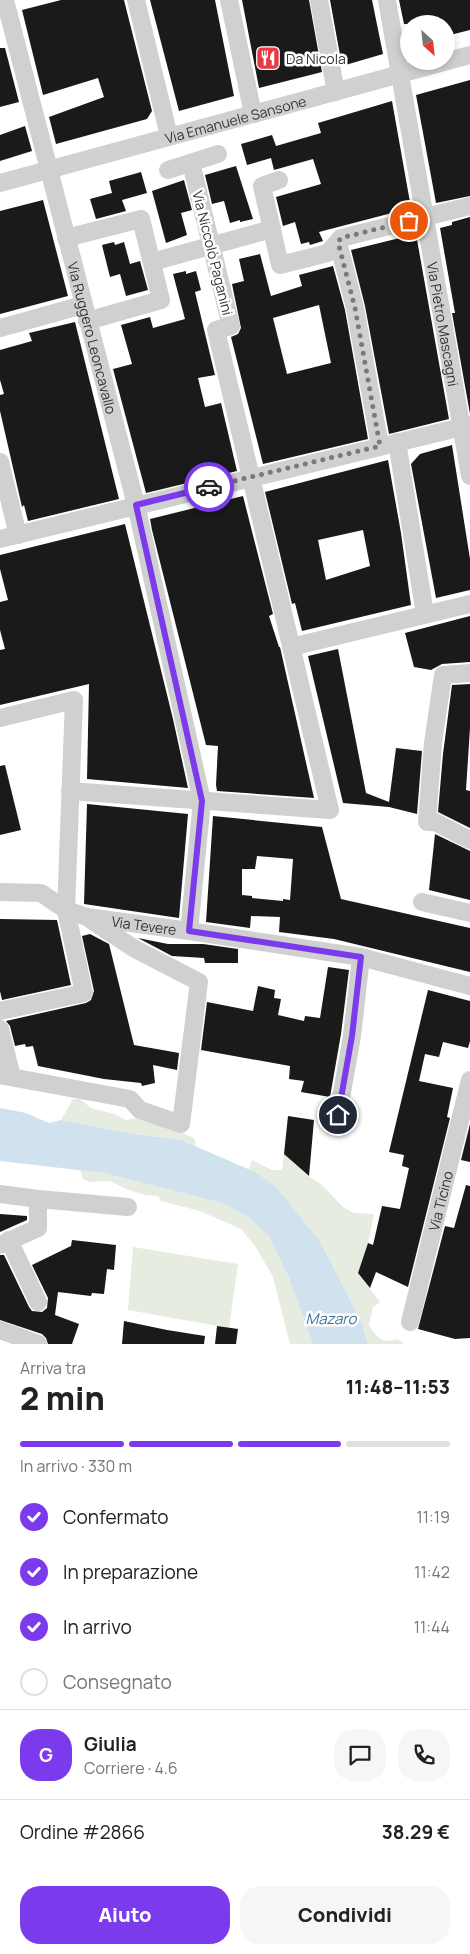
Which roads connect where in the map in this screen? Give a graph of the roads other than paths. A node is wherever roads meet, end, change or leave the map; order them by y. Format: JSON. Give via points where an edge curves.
{"nodes":[{"id":1,"x":3,"y":0,"type":"edge"},
{"id":2,"x":136,"y":0,"type":"edge"},
{"id":3,"x":229,"y":0,"type":"edge"},
{"id":4,"x":319,"y":0,"type":"edge"},
{"id":5,"x":387,"y":0,"type":"edge"},
{"id":6,"x":470,"y":55,"type":"edge"},
{"id":7,"x":401,"y":74,"type":"junction"},
{"id":8,"x":336,"y":92,"type":"junction"},
{"id":9,"x":253,"y":114,"type":"junction"},
{"id":10,"x":170,"y":136,"type":"junction"},
{"id":11,"x":218,"y":154,"type":"dead end"},
{"id":12,"x":191,"y":163,"type":"junction"},
{"id":13,"x":48,"y":170,"type":"junction"},
{"id":14,"x":168,"y":170,"type":"dead end"},
{"id":15,"x":279,"y":180,"type":"dead end"},
{"id":16,"x":0,"y":183,"type":"edge"},
{"id":17,"x":470,"y":206,"type":"edge"},
{"id":18,"x":425,"y":217,"type":"junction"},
{"id":19,"x":272,"y":229,"type":"junction"},
{"id":20,"x":66,"y":238,"type":"junction"},
{"id":21,"x":211,"y":246,"type":"junction"},
{"id":22,"x":333,"y":248,"type":"junction"},
{"id":23,"x":152,"y":262,"type":"junction"},
{"id":24,"x":85,"y":313,"type":"junction"},
{"id":25,"x":0,"y":328,"type":"edge"},
{"id":26,"x":466,"y":426,"type":"edge"},
{"id":27,"x":388,"y":444,"type":"junction"},
{"id":28,"x":0,"y":462,"type":"edge"},
{"id":29,"x":470,"y":476,"type":"edge"},
{"id":30,"x":252,"y":477,"type":"junction"},
{"id":31,"x":136,"y":505,"type":"junction"},
{"id":32,"x":18,"y":535,"type":"junction"},
{"id":33,"x":0,"y":540,"type":"edge"},
{"id":34,"x":470,"y":604,"type":"edge"},
{"id":35,"x":425,"y":614,"type":"junction"},
{"id":36,"x":292,"y":647,"type":"junction"},
{"id":37,"x":470,"y":673,"type":"edge"},
{"id":38,"x":0,"y":718,"type":"edge"},
{"id":39,"x":70,"y":791,"type":"junction"},
{"id":40,"x":202,"y":801,"type":"junction"},
{"id":41,"x":470,"y":840,"type":"edge"},
{"id":42,"x":0,"y":892,"type":"edge"},
{"id":43,"x":422,"y":902,"type":"dead end"},
{"id":44,"x":66,"y":910,"type":"junction"},
{"id":45,"x":470,"y":914,"type":"edge"},
{"id":46,"x":87,"y":917,"type":"junction"},
{"id":47,"x":189,"y":931,"type":"junction"},
{"id":48,"x":361,"y":957,"type":"junction"},
{"id":49,"x":470,"y":986,"type":"edge"},
{"id":50,"x":0,"y":1011,"type":"edge"},
{"id":51,"x":0,"y":1029,"type":"edge"},
{"id":52,"x":6,"y":1076,"type":"edge"},
{"id":53,"x":470,"y":1080,"type":"edge"},
{"id":54,"x":338,"y":1115,"type":"dead end"},
{"id":55,"x":0,"y":1194,"type":"edge"},
{"id":56,"x":38,"y":1199,"type":"junction"},
{"id":57,"x":128,"y":1207,"type":"dead end"},
{"id":58,"x":5,"y":1242,"type":"edge"},
{"id":59,"x":38,"y":1302,"type":"dead end"},
{"id":60,"x":410,"y":1322,"type":"dead end"},
{"id":61,"x":0,"y":1330,"type":"edge"},
{"id":62,"x":38,"y":1344,"type":"edge"}],
"edges":[{"from":1,"to":13,"type":"street","name":"Via Ruggero Leoncavallo"},
{"from":2,"to":10,"type":"street"},
{"from":3,"to":9,"type":"street"},
{"from":4,"to":8,"type":"street"},
{"from":5,"to":7,"type":"street","name":"Via Pietro Mascagni"},
{"from":6,"to":7,"type":"street","name":"Via Emanuele Sansone"},
{"from":7,"to":8,"type":"street","name":"Via Emanuele Sansone"},
{"from":7,"to":18,"type":"street","name":"Via Pietro Mascagni"},
{"from":8,"to":9,"type":"street","name":"Via Emanuele Sansone"},
{"from":9,"to":10,"type":"street","name":"Via Emanuele Sansone"},
{"from":10,"to":13,"type":"street","name":"Via Emanuele Sansone"},
{"from":11,"to":12,"type":"street"},
{"from":12,"to":14,"type":"street"},
{"from":12,"to":21,"type":"street","name":"Via Niccolò Paganini"},
{"from":13,"to":16,"type":"street","name":"Via Emanuele Sansone"},
{"from":13,"to":20,"type":"street","name":"Via Ruggero Leoncavallo"},
{"from":15,"to":19,"type":"street","via":[[262,186]]},
{"from":17,"to":18,"type":"street"},
{"from":18,"to":22,"type":"street","via":[[341,238]]},
{"from":18,"to":26,"type":"street","name":"Via Pietro Mascagni"},
{"from":19,"to":21,"type":"street"},
{"from":19,"to":22,"type":"street","via":[[280,265]]},
{"from":20,"to":23,"type":"street","via":[[141,219]]},
{"from":20,"to":24,"type":"street","name":"Via Ruggero Leoncavallo"},
{"from":21,"to":23,"type":"street"},
{"from":21,"to":30,"type":"street","name":"Via Niccolò Paganini","via":[[231,326],[216,330]]},
{"from":22,"to":27,"type":"street","via":[[355,308]]},
{"from":23,"to":24,"type":"street","via":[[162,300]]},
{"from":24,"to":25,"type":"street"},
{"from":24,"to":31,"type":"street","name":"Via Ruggero Leoncavallo"},
{"from":26,"to":27,"type":"street"},
{"from":26,"to":29,"type":"street","name":"Via Pietro Mascagni"},
{"from":27,"to":30,"type":"street"},
{"from":27,"to":35,"type":"street"},
{"from":28,"to":32,"type":"street"},
{"from":30,"to":31,"type":"street"},
{"from":30,"to":36,"type":"street"},
{"from":31,"to":32,"type":"street"},
{"from":31,"to":40,"type":"street","name":"Via Ruggero Leoncavallo"},
{"from":32,"to":33,"type":"street"},
{"from":34,"to":35,"type":"street"},
{"from":35,"to":36,"type":"street"},
{"from":36,"to":40,"type":"street","via":[[330,810]]},
{"from":37,"to":41,"type":"street","via":[[443,675],[427,822],[435,822]]},
{"from":38,"to":39,"type":"street","via":[[74,700]]},
{"from":39,"to":40,"type":"street"},
{"from":39,"to":44,"type":"street"},
{"from":40,"to":47,"type":"street","name":"Via Ruggero Leoncavallo"},
{"from":42,"to":44,"type":"street","name":"Via Tevere","via":[[41,893]]},
{"from":43,"to":45,"type":"street"},
{"from":44,"to":46,"type":"street","name":"Via Tevere"},
{"from":44,"to":50,"type":"street","via":[[84,993]]},
{"from":46,"to":47,"type":"street","name":"Via Tevere"},
{"from":46,"to":52,"type":"street","via":[[135,949],[199,982],[181,1124],[140,1110],[130,1099]]},
{"from":47,"to":48,"type":"street","name":"Via Tevere"},
{"from":48,"to":49,"type":"street","name":"Via Tevere"},
{"from":48,"to":54,"type":"street"},
{"from":51,"to":52,"type":"street"},
{"from":53,"to":60,"type":"street","name":"Via Ticino"},
{"from":55,"to":56,"type":"street"},
{"from":56,"to":57,"type":"street"},
{"from":56,"to":58,"type":"street","via":[[38,1228]]},
{"from":58,"to":59,"type":"street"},
{"from":61,"to":62,"type":"street"}]}
